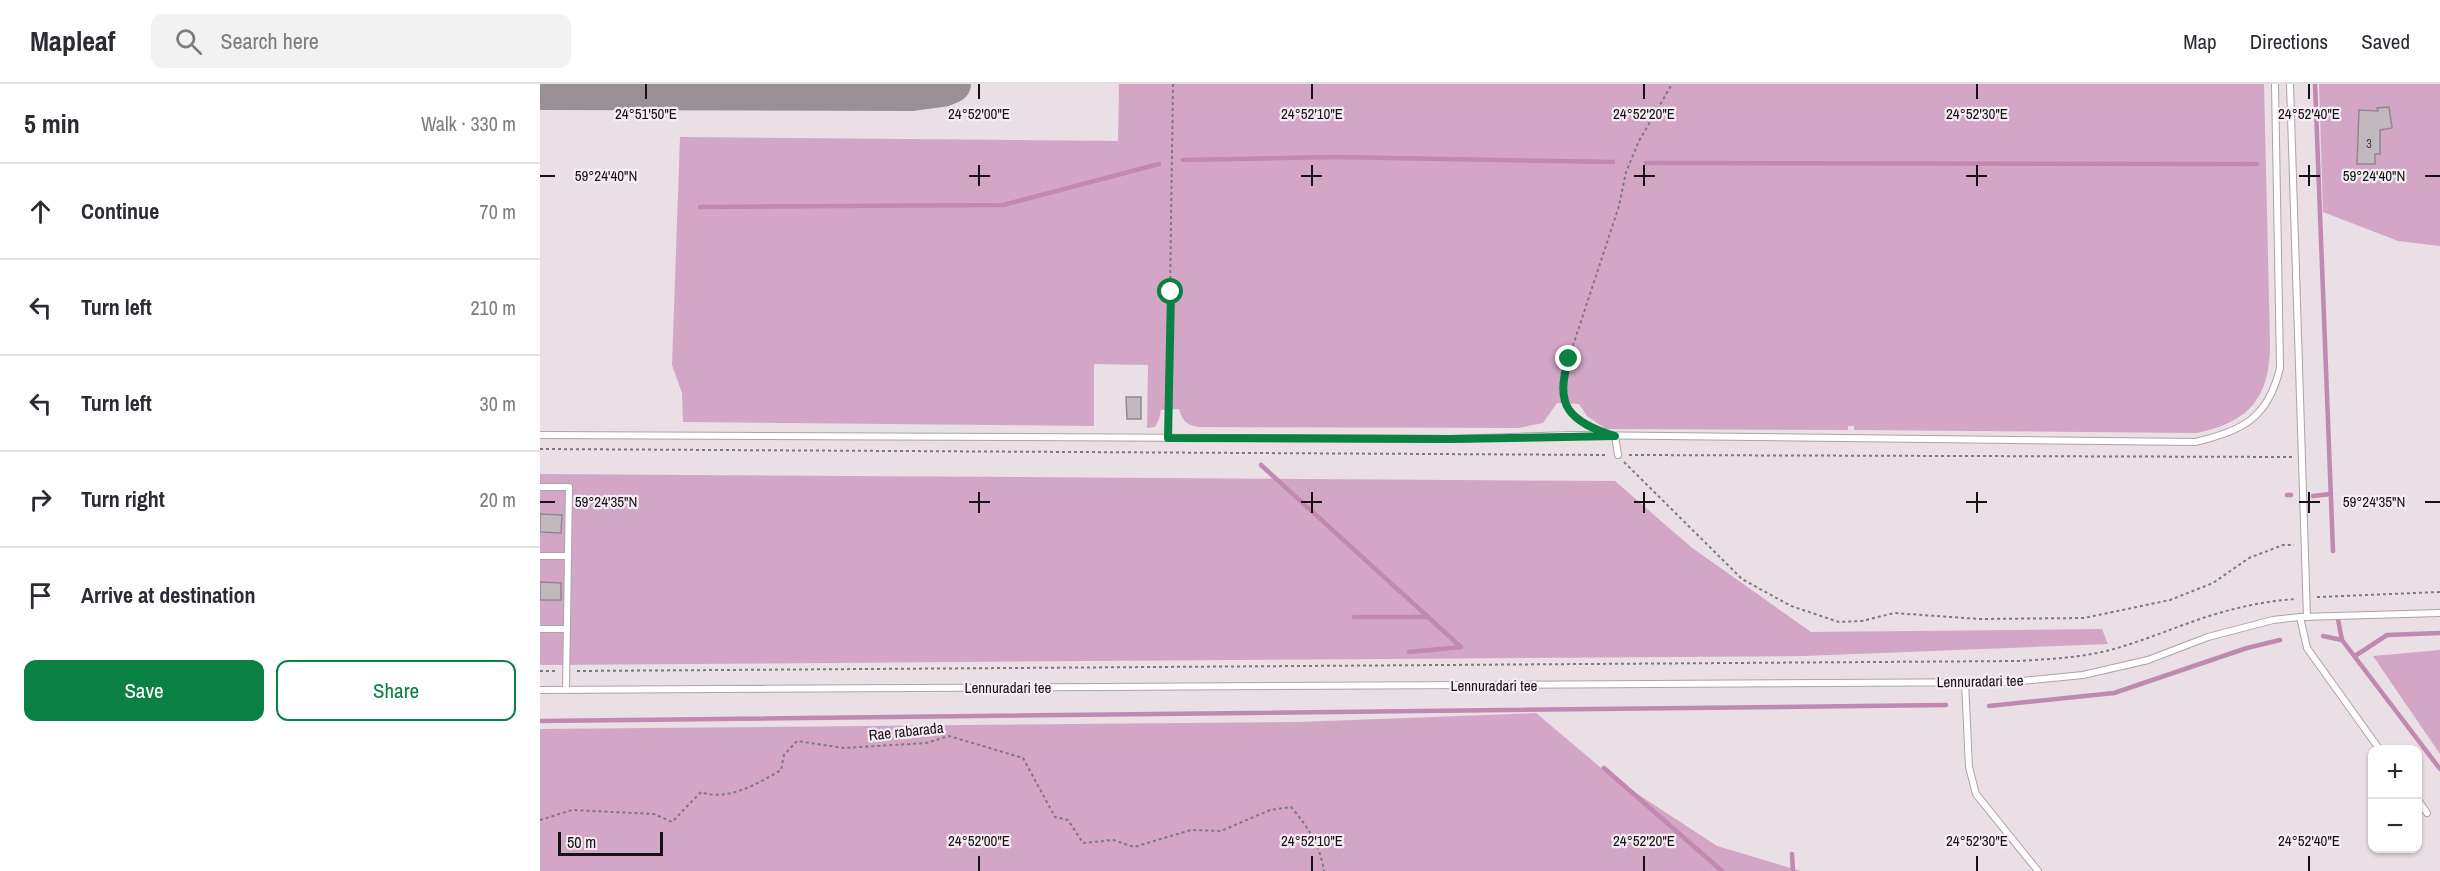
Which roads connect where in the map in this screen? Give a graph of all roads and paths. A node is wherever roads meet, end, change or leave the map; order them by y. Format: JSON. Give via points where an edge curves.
{"nodes":[{"id":1,"x":1173,"y":84,"type":"edge"},
{"id":2,"x":1672,"y":84,"type":"edge"},
{"id":3,"x":2275,"y":84,"type":"edge"},
{"id":4,"x":2290,"y":84,"type":"edge"},
{"id":5,"x":1590,"y":428,"type":"dead end"},
{"id":6,"x":540,"y":435,"type":"edge"},
{"id":7,"x":1615,"y":436,"type":"junction"},
{"id":8,"x":1168,"y":438,"type":"junction"},
{"id":9,"x":540,"y":449,"type":"edge"},
{"id":10,"x":1618,"y":455,"type":"junction"},
{"id":11,"x":2301,"y":457,"type":"junction"},
{"id":12,"x":540,"y":487,"type":"edge"},
{"id":13,"x":2305,"y":545,"type":"junction"},
{"id":14,"x":540,"y":556,"type":"edge"},
{"id":15,"x":568,"y":556,"type":"junction"},
{"id":16,"x":2440,"y":592,"type":"edge"},
{"id":17,"x":2306,"y":598,"type":"junction"},
{"id":18,"x":2440,"y":613,"type":"edge"},
{"id":19,"x":2303,"y":617,"type":"junction"},
{"id":20,"x":540,"y":629,"type":"edge"},
{"id":21,"x":567,"y":629,"type":"junction"},
{"id":22,"x":540,"y":671,"type":"edge"},
{"id":23,"x":567,"y":671,"type":"junction"},
{"id":24,"x":1965,"y":682,"type":"junction"},
{"id":25,"x":540,"y":690,"type":"edge"},
{"id":26,"x":566,"y":690,"type":"junction"},
{"id":27,"x":2376,"y":745,"type":"edge"},
{"id":28,"x":2422,"y":806,"type":"edge"},
{"id":29,"x":2427,"y":813,"type":"dead end"},
{"id":30,"x":540,"y":819,"type":"edge"},
{"id":31,"x":1324,"y":871,"type":"edge"},
{"id":32,"x":2038,"y":871,"type":"edge"}],
"edges":[{"from":1,"to":8,"type":"path"},
{"from":2,"to":5,"type":"path","via":[[1638,141],[1626,172],[1619,206],[1563,376],[1563,400]]},
{"from":3,"to":7,"type":"lane","via":[[2280,368],[2275,389],[2246,425],[2195,442]]},
{"from":4,"to":11,"type":"lane"},
{"from":6,"to":8,"type":"lane"},
{"from":7,"to":8,"type":"lane"},
{"from":7,"to":10,"type":"lane"},
{"from":9,"to":10,"type":"path"},
{"from":10,"to":11,"type":"path"},
{"from":10,"to":13,"type":"path","via":[[1742,579],[1791,606],[1839,622],[1894,614],[1979,619],[2084,618],[2170,600],[2213,583],[2249,558],[2283,545]]},
{"from":11,"to":13,"type":"lane"},
{"from":12,"to":15,"type":"lane","via":[[569,487]]},
{"from":13,"to":17,"type":"lane"},
{"from":14,"to":15,"type":"lane"},
{"from":15,"to":21,"type":"lane"},
{"from":16,"to":17,"type":"path"},
{"from":17,"to":19,"type":"lane"},
{"from":17,"to":23,"type":"path","via":[[2269,601],[2199,619],[2110,650],[2070,658],[2018,661]]},
{"from":18,"to":19,"type":"lane","name":"Lennuradari tee"},
{"from":19,"to":24,"type":"lane","name":"Lennuradari tee","via":[[2244,626],[2148,660],[2084,675]]},
{"from":19,"to":27,"type":"lane","via":[[2307,648]]},
{"from":20,"to":21,"type":"lane"},
{"from":21,"to":23,"type":"lane"},
{"from":22,"to":23,"type":"path"},
{"from":23,"to":26,"type":"lane"},
{"from":24,"to":26,"type":"lane","name":"Lennuradari tee"},
{"from":24,"to":32,"type":"lane","via":[[1969,767],[1976,794]]},
{"from":25,"to":26,"type":"lane","name":"Lennuradari tee"},
{"from":28,"to":29,"type":"lane"},
{"from":30,"to":31,"type":"path","name":"Rae rabarada","via":[[572,810],[654,814],[672,822],[701,792],[713,797],[755,785],[781,770],[784,755],[796,741],[844,748],[926,743],[949,736],[1023,758],[1055,817],[1068,820],[1083,843],[1113,840],[1134,847],[1191,830],[1221,831],[1270,810],[1291,807],[1322,853]]}]}
